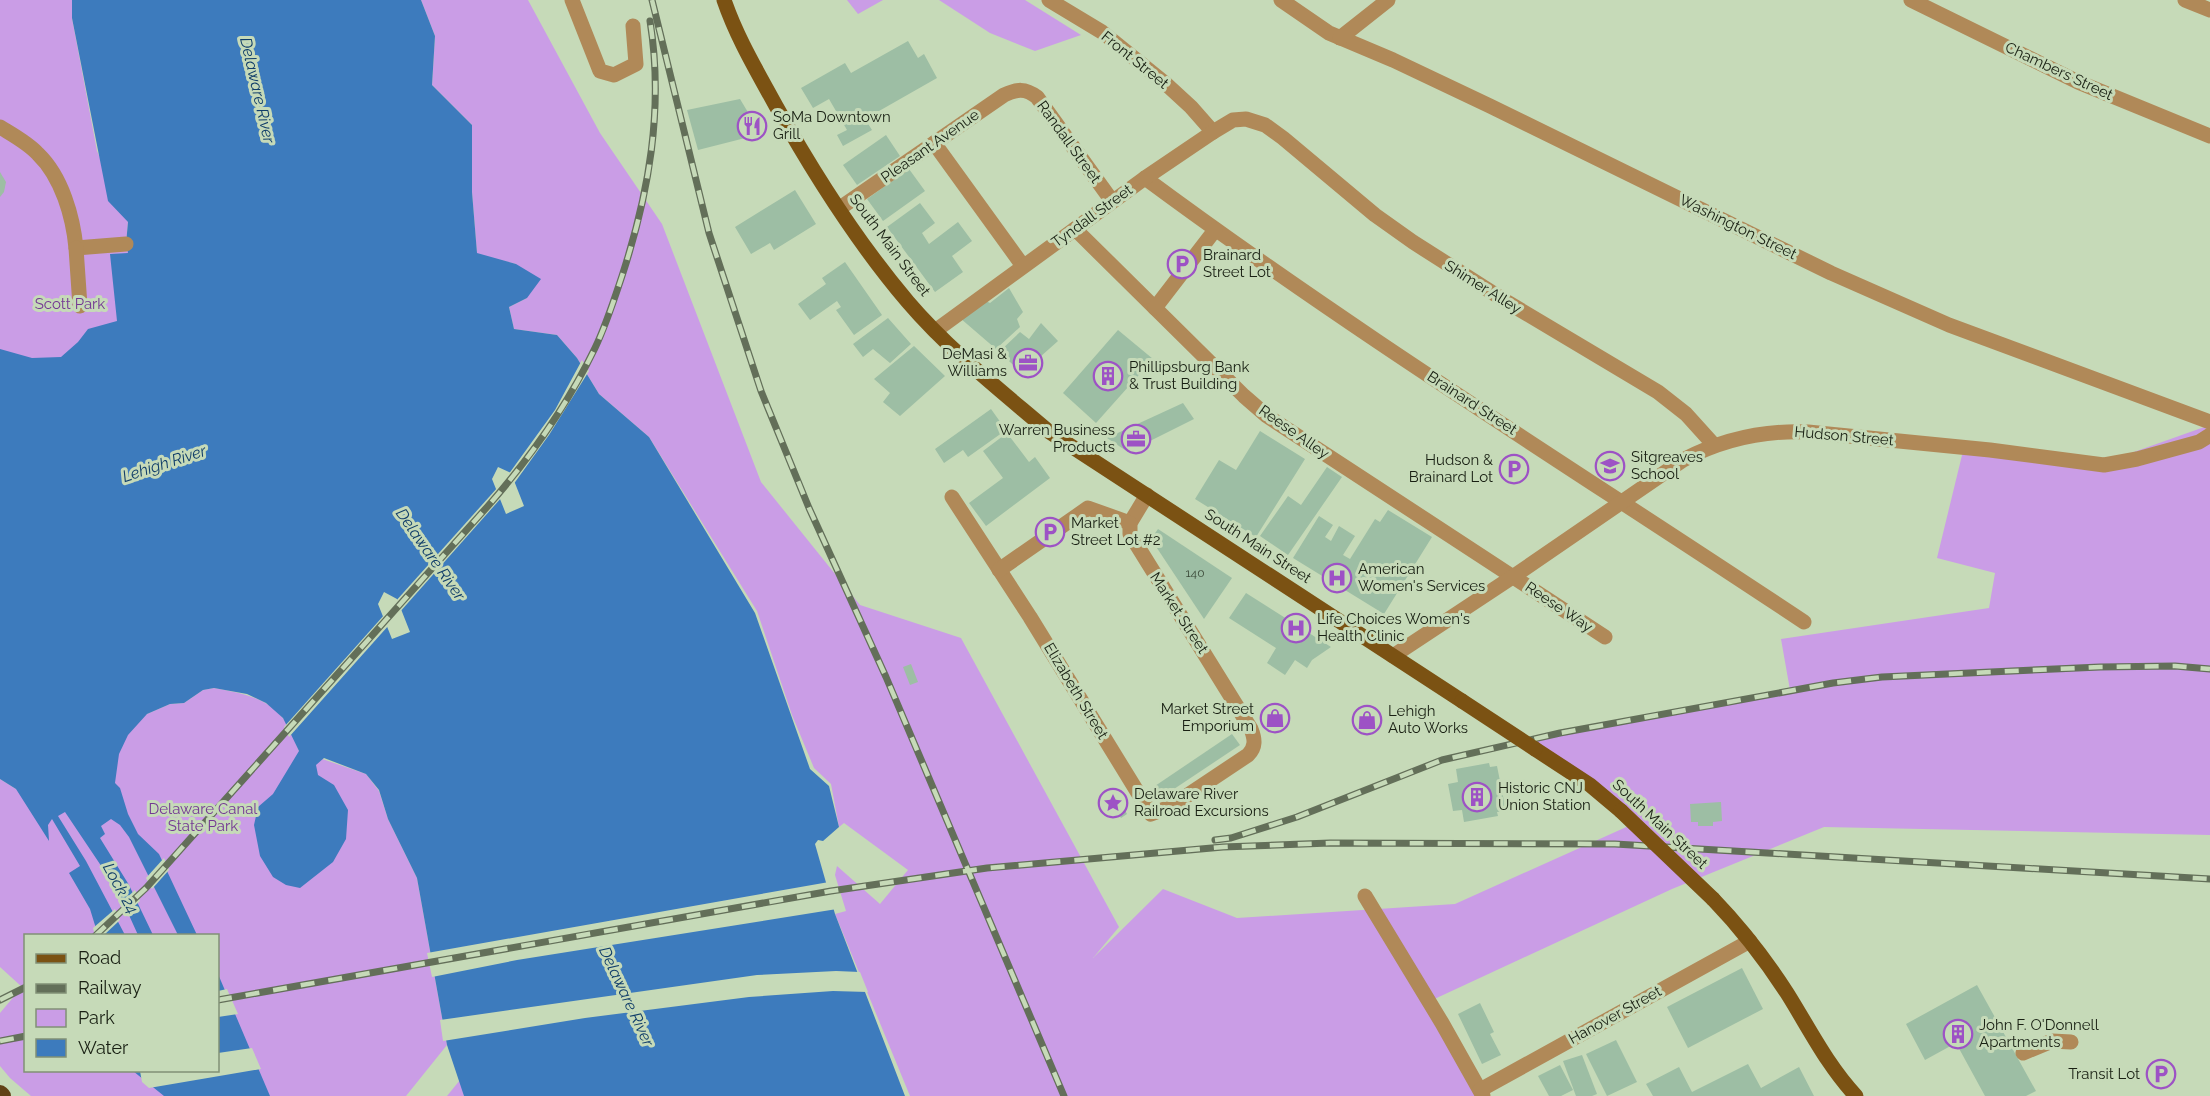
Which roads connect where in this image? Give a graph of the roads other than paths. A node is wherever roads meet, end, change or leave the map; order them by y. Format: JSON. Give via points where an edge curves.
{"nodes":[{"id":1,"x":572,"y":0,"type":"edge"},
{"id":2,"x":724,"y":0,"type":"edge"},
{"id":3,"x":1049,"y":0,"type":"edge"},
{"id":4,"x":1281,"y":0,"type":"edge"},
{"id":5,"x":1388,"y":0,"type":"edge"},
{"id":6,"x":1911,"y":0,"type":"edge"},
{"id":7,"x":2185,"y":0,"type":"edge"},
{"id":8,"x":2210,"y":10,"type":"edge"},
{"id":9,"x":633,"y":26,"type":"dead end"},
{"id":10,"x":1340,"y":38,"type":"junction"},
{"id":11,"x":1023,"y":89,"type":"joint"},
{"id":12,"x":1257,"y":121,"type":"joint"},
{"id":13,"x":0,"y":127,"type":"edge"},
{"id":14,"x":1212,"y":132,"type":"junction"},
{"id":15,"x":2210,"y":136,"type":"edge"},
{"id":16,"x":934,"y":143,"type":"junction"},
{"id":17,"x":1145,"y":178,"type":"junction"},
{"id":18,"x":1112,"y":201,"type":"junction"},
{"id":19,"x":840,"y":208,"type":"junction"},
{"id":20,"x":1075,"y":229,"type":"junction"},
{"id":21,"x":1215,"y":230,"type":"junction"},
{"id":22,"x":126,"y":244,"type":"dead end"},
{"id":23,"x":76,"y":248,"type":"junction"},
{"id":24,"x":1023,"y":266,"type":"junction"},
{"id":25,"x":80,"y":306,"type":"dead end"},
{"id":26,"x":1155,"y":308,"type":"junction"},
{"id":27,"x":935,"y":331,"type":"junction"},
{"id":28,"x":2210,"y":422,"type":"edge"},
{"id":29,"x":2210,"y":435,"type":"edge"},
{"id":30,"x":1714,"y":445,"type":"junction"},
{"id":31,"x":1147,"y":495,"type":"junction"},
{"id":32,"x":952,"y":497,"type":"dead end"},
{"id":33,"x":1622,"y":501,"type":"junction"},
{"id":34,"x":1130,"y":523,"type":"junction"},
{"id":35,"x":999,"y":570,"type":"junction"},
{"id":36,"x":1514,"y":576,"type":"junction"},
{"id":37,"x":1804,"y":622,"type":"dead end"},
{"id":38,"x":1605,"y":637,"type":"dead end"},
{"id":39,"x":1393,"y":656,"type":"junction"},
{"id":40,"x":1151,"y":814,"type":"joint"},
{"id":41,"x":1365,"y":896,"type":"dead end"},
{"id":42,"x":1750,"y":941,"type":"junction"},
{"id":43,"x":2071,"y":1042,"type":"dead end"},
{"id":44,"x":2023,"y":1053,"type":"dead end"},
{"id":45,"x":1481,"y":1093,"type":"edge"},
{"id":46,"x":1856,"y":1096,"type":"edge"}],
"edges":[{"from":1,"to":9,"type":"street","via":[[600,71],[614,75],[636,64]]},
{"from":2,"to":19,"type":"main road","name":"South Main Street","via":[[780,113]]},
{"from":3,"to":14,"type":"street","name":"Front Street","via":[[1102,32],[1166,84]]},
{"from":4,"to":10,"type":"street","name":"Washington Street"},
{"from":5,"to":10,"type":"street"},
{"from":6,"to":15,"type":"street","name":"Chambers Street","via":[[2078,82]]},
{"from":7,"to":8,"type":"street"},
{"from":10,"to":28,"type":"street","name":"Washington Street","via":[[1479,100],[1831,273],[1949,325]]},
{"from":11,"to":16,"type":"street","name":"Pleasant Avenue","via":[[1004,95]]},
{"from":11,"to":18,"type":"street","name":"Randall Street","via":[[1037,97]]},
{"from":12,"to":14,"type":"street","name":"Tyndall Street","via":[[1233,120]]},
{"from":12,"to":30,"type":"street","name":"Shimer Alley","via":[[1413,242],[1658,392],[1686,414]]},
{"from":13,"to":23,"type":"street","via":[[39,154],[51,171],[69,211]]},
{"from":14,"to":17,"type":"street","name":"Tyndall Street"},
{"from":16,"to":19,"type":"street","name":"Pleasant Avenue"},
{"from":16,"to":24,"type":"street"},
{"from":17,"to":18,"type":"street","name":"Tyndall Street"},
{"from":17,"to":21,"type":"street","name":"Brainard Street"},
{"from":18,"to":20,"type":"street","name":"Tyndall Street"},
{"from":19,"to":27,"type":"main road","name":"South Main Street","via":[[907,301]]},
{"from":20,"to":24,"type":"street","name":"Tyndall Street"},
{"from":20,"to":26,"type":"street","name":"Reese Alley"},
{"from":21,"to":26,"type":"street"},
{"from":21,"to":33,"type":"street","name":"Brainard Street"},
{"from":22,"to":23,"type":"street"},
{"from":23,"to":25,"type":"street"},
{"from":24,"to":27,"type":"street","name":"Tyndall Street"},
{"from":26,"to":36,"type":"street","name":"Reese Alley","via":[[1268,416]]},
{"from":27,"to":31,"type":"main road","name":"South Main Street","via":[[1048,431]]},
{"from":29,"to":30,"type":"street","name":"Hudson Street","via":[[2199,442],[2104,465],[1808,432],[1755,434]]},
{"from":30,"to":33,"type":"street","name":"Hudson Street","via":[[1683,460]]},
{"from":31,"to":34,"type":"street"},
{"from":31,"to":39,"type":"main road","name":"South Main Street"},
{"from":32,"to":35,"type":"street","name":"Elizabeth Street"},
{"from":33,"to":36,"type":"street","name":"Hudson Street"},
{"from":33,"to":37,"type":"street","name":"Brainard Street"},
{"from":34,"to":35,"type":"street","via":[[1088,508]]},
{"from":34,"to":40,"type":"street","name":"Market Street","via":[[1130,534],[1138,548],[1255,739],[1248,755],[1170,807]]},
{"from":35,"to":40,"type":"street","name":"Elizabeth Street"},
{"from":36,"to":38,"type":"street","name":"Reese Way"},
{"from":36,"to":39,"type":"street","name":"Hudson Street"},
{"from":39,"to":42,"type":"main road","name":"South Main Street","bridge":true,"via":[[1590,785],[1713,899]]},
{"from":41,"to":45,"type":"street"},
{"from":42,"to":45,"type":"street","name":"Hanover Street"},
{"from":42,"to":46,"type":"main road","name":"South Main Street","via":[[1818,1046]]},
{"from":43,"to":44,"type":"street","via":[[2052,1041]]}]}
